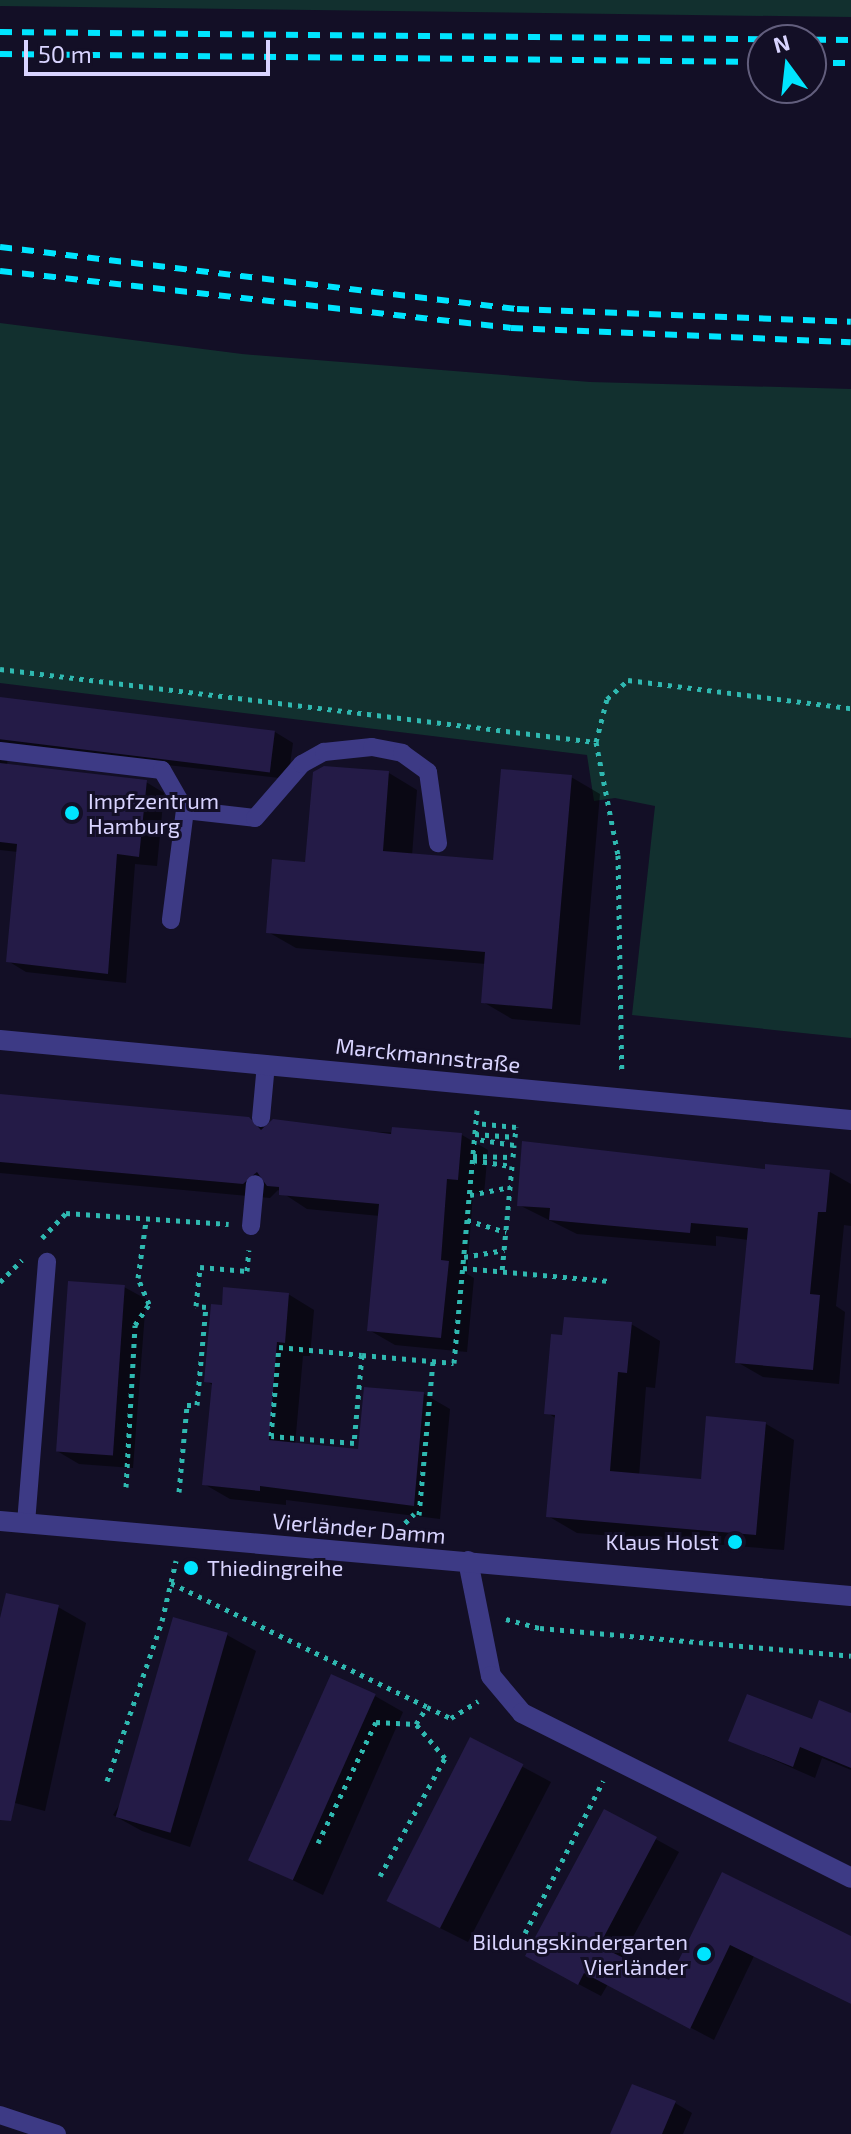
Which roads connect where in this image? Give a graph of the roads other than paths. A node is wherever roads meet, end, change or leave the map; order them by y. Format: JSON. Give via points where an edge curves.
{"nodes":[{"id":1,"x":0,"y":751,"type":"edge"},
{"id":2,"x":185,"y":810,"type":"junction"},
{"id":3,"x":438,"y":843,"type":"dead end"},
{"id":4,"x":171,"y":920,"type":"dead end"},
{"id":5,"x":0,"y":1040,"type":"edge"},
{"id":6,"x":266,"y":1064,"type":"junction"},
{"id":7,"x":261,"y":1118,"type":"dead end"},
{"id":8,"x":851,"y":1120,"type":"edge"},
{"id":9,"x":255,"y":1184,"type":"dead end"},
{"id":10,"x":251,"y":1226,"type":"road end"},
{"id":11,"x":47,"y":1262,"type":"dead end"},
{"id":12,"x":0,"y":1521,"type":"edge"},
{"id":13,"x":26,"y":1523,"type":"junction"},
{"id":14,"x":468,"y":1561,"type":"junction"},
{"id":15,"x":851,"y":1596,"type":"edge"},
{"id":16,"x":851,"y":1878,"type":"edge"},
{"id":17,"x":0,"y":2115,"type":"edge"},
{"id":18,"x":57,"y":2134,"type":"edge"}],
"edges":[{"from":1,"to":2,"type":"lane","via":[[162,770]]},
{"from":2,"to":3,"type":"lane","via":[[255,818],[302,764],[324,752],[372,747],[402,753],[428,772]]},
{"from":2,"to":4,"type":"lane"},
{"from":5,"to":6,"type":"street","name":"Marckmannstraße"},
{"from":6,"to":7,"type":"lane"},
{"from":6,"to":8,"type":"street","name":"Marckmannstraße"},
{"from":9,"to":10,"type":"lane"},
{"from":11,"to":13,"type":"lane"},
{"from":12,"to":13,"type":"street","name":"Vierländer Damm"},
{"from":13,"to":14,"type":"street","name":"Vierländer Damm"},
{"from":14,"to":15,"type":"street"},
{"from":14,"to":16,"type":"street","name":"Vierländer Damm","via":[[491,1676],[522,1713]]},
{"from":17,"to":18,"type":"lane"}]}
